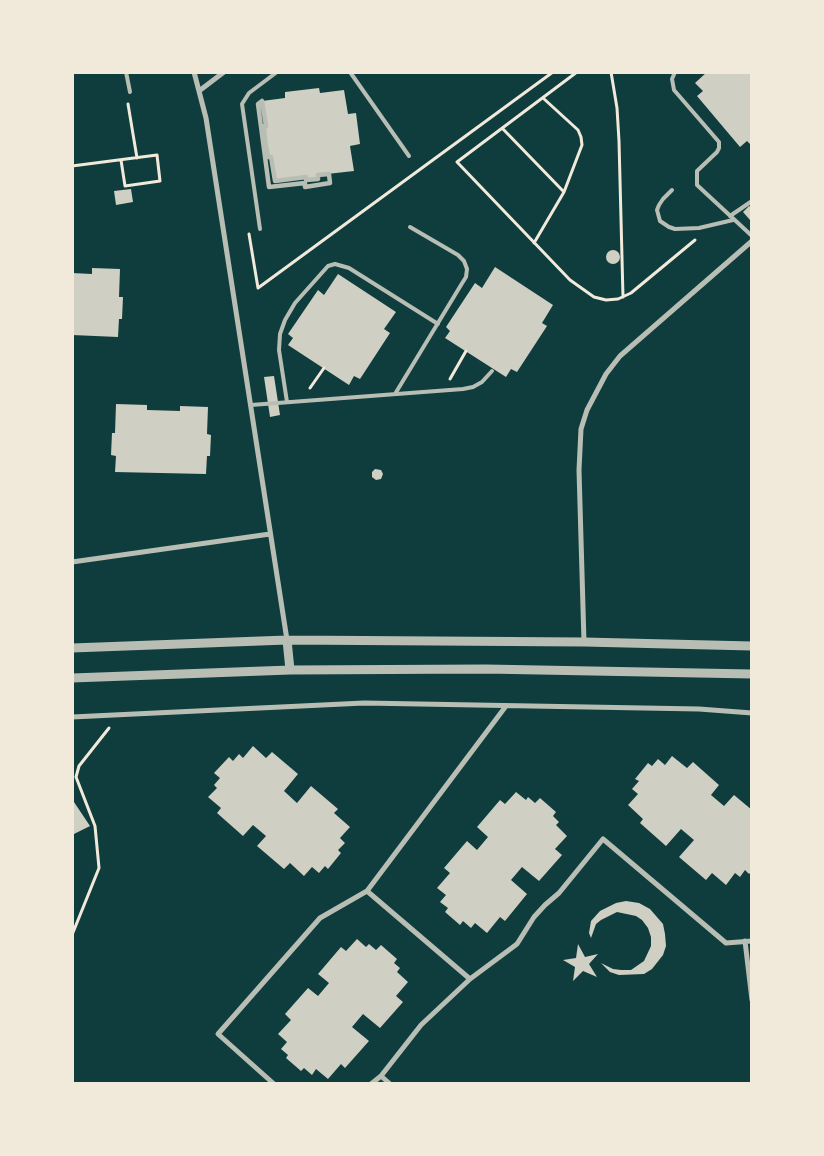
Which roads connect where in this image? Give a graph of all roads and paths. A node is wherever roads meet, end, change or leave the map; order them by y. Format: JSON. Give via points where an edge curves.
{"nodes":[{"id":1,"x":126,"y":72,"type":"edge"},
{"id":2,"x":194,"y":72,"type":"edge"},
{"id":3,"x":224,"y":72,"type":"edge"},
{"id":4,"x":277,"y":72,"type":"edge"},
{"id":5,"x":350,"y":72,"type":"edge"},
{"id":6,"x":553,"y":72,"type":"edge"},
{"id":7,"x":577,"y":72,"type":"edge"},
{"id":8,"x":611,"y":72,"type":"edge"},
{"id":9,"x":674,"y":72,"type":"edge"},
{"id":10,"x":130,"y":91,"type":"joint"},
{"id":11,"x":200,"y":91,"type":"junction"},
{"id":12,"x":543,"y":98,"type":"junction"},
{"id":13,"x":262,"y":101,"type":"joint"},
{"id":14,"x":502,"y":128,"type":"junction"},
{"id":15,"x":409,"y":156,"type":"dead end"},
{"id":16,"x":137,"y":158,"type":"junction"},
{"id":17,"x":121,"y":160,"type":"junction"},
{"id":18,"x":72,"y":166,"type":"edge"},
{"id":19,"x":672,"y":190,"type":"dead end"},
{"id":20,"x":564,"y":192,"type":"junction"},
{"id":21,"x":752,"y":201,"type":"edge"},
{"id":22,"x":732,"y":218,"type":"junction"},
{"id":23,"x":714,"y":225,"type":"junction"},
{"id":24,"x":260,"y":228,"type":"joint"},
{"id":25,"x":410,"y":228,"type":"dead end"},
{"id":26,"x":752,"y":236,"type":"edge"},
{"id":27,"x":752,"y":241,"type":"edge"},
{"id":28,"x":534,"y":243,"type":"junction"},
{"id":29,"x":623,"y":297,"type":"junction"},
{"id":30,"x":438,"y":324,"type":"junction"},
{"id":31,"x":466,"y":351,"type":"dead end"},
{"id":32,"x":324,"y":368,"type":"dead end"},
{"id":33,"x":492,"y":371,"type":"dead end"},
{"id":34,"x":444,"y":390,"type":"junction"},
{"id":35,"x":395,"y":394,"type":"junction"},
{"id":36,"x":302,"y":401,"type":"junction"},
{"id":37,"x":287,"y":402,"type":"junction"},
{"id":38,"x":251,"y":405,"type":"junction"},
{"id":39,"x":270,"y":534,"type":"junction"},
{"id":40,"x":72,"y":562,"type":"edge"},
{"id":41,"x":287,"y":640,"type":"junction"},
{"id":42,"x":584,"y":642,"type":"junction"},
{"id":43,"x":752,"y":646,"type":"edge"},
{"id":44,"x":72,"y":648,"type":"edge"},
{"id":45,"x":290,"y":670,"type":"junction"},
{"id":46,"x":752,"y":674,"type":"edge"},
{"id":47,"x":72,"y":678,"type":"edge"},
{"id":48,"x":506,"y":706,"type":"junction"},
{"id":49,"x":752,"y":713,"type":"edge"},
{"id":50,"x":119,"y":716,"type":"junction"},
{"id":51,"x":72,"y":717,"type":"edge"},
{"id":52,"x":367,"y":891,"type":"junction"},
{"id":53,"x":72,"y":935,"type":"edge"},
{"id":54,"x":752,"y":940,"type":"edge"},
{"id":55,"x":745,"y":941,"type":"junction"},
{"id":56,"x":470,"y":980,"type":"junction"},
{"id":57,"x":752,"y":1000,"type":"edge"},
{"id":58,"x":382,"y":1076,"type":"junction"},
{"id":59,"x":274,"y":1084,"type":"edge"},
{"id":60,"x":371,"y":1084,"type":"edge"},
{"id":61,"x":390,"y":1084,"type":"edge"}],
"edges":[{"from":1,"to":10,"type":"lane"},
{"from":2,"to":11,"type":"street"},
{"from":3,"to":11,"type":"street"},
{"from":4,"to":24,"type":"lane","via":[[249,93],[242,104]]},
{"from":5,"to":15,"type":"lane"},
{"from":6,"to":24,"type":"path","via":[[258,288],[248,227]]},
{"from":7,"to":12,"type":"path"},
{"from":8,"to":29,"type":"path","via":[[619,142]]},
{"from":9,"to":22,"type":"lane","via":[[674,90],[719,142],[717,152],[697,172],[698,185]]},
{"from":10,"to":16,"type":"path","via":[[126,92]]},
{"from":11,"to":38,"type":"street"},
{"from":12,"to":14,"type":"path"},
{"from":12,"to":20,"type":"path","via":[[578,130],[581,137],[582,145]]},
{"from":13,"to":13,"type":"street","via":[[258,104],[269,187],[305,182],[305,187],[330,183],[329,174],[306,180],[306,177],[274,181]]},
{"from":14,"to":20,"type":"path"},
{"from":14,"to":28,"type":"path","via":[[457,162]]},
{"from":16,"to":17,"type":"path"},
{"from":16,"to":17,"type":"path","via":[[157,155],[160,181],[125,186]]},
{"from":17,"to":18,"type":"path"},
{"from":19,"to":23,"type":"lane","via":[[658,205],[658,216],[664,225],[675,229]]},
{"from":20,"to":28,"type":"path"},
{"from":21,"to":22,"type":"lane"},
{"from":22,"to":23,"type":"lane"},
{"from":22,"to":26,"type":"lane"},
{"from":23,"to":29,"type":"path"},
{"from":25,"to":30,"type":"lane","via":[[458,255],[467,269],[466,277]]},
{"from":27,"to":42,"type":"street","via":[[620,356],[606,374],[587,410],[581,429],[579,470]]},
{"from":28,"to":29,"type":"path","via":[[570,280],[589,294],[606,300]]},
{"from":30,"to":35,"type":"lane"},
{"from":30,"to":37,"type":"lane","via":[[349,268],[335,264],[328,266],[295,303],[280,334],[279,350]]},
{"from":31,"to":34,"type":"path"},
{"from":32,"to":36,"type":"path"},
{"from":33,"to":34,"type":"lane","via":[[474,387]]},
{"from":34,"to":35,"type":"lane"},
{"from":35,"to":36,"type":"lane"},
{"from":36,"to":37,"type":"lane"},
{"from":37,"to":38,"type":"lane"},
{"from":38,"to":39,"type":"street"},
{"from":39,"to":40,"type":"street"},
{"from":39,"to":41,"type":"street"},
{"from":41,"to":42,"type":"street"},
{"from":41,"to":44,"type":"street"},
{"from":41,"to":45,"type":"street"},
{"from":42,"to":43,"type":"street"},
{"from":45,"to":46,"type":"street","via":[[486,669]]},
{"from":45,"to":47,"type":"street"},
{"from":48,"to":49,"type":"street"},
{"from":48,"to":50,"type":"street","via":[[364,703]]},
{"from":48,"to":52,"type":"street"},
{"from":50,"to":51,"type":"street"},
{"from":50,"to":53,"type":"path","via":[[79,766],[76,777],[95,826],[99,868]]},
{"from":52,"to":56,"type":"street"},
{"from":52,"to":59,"type":"street","via":[[320,918],[218,1034]]},
{"from":54,"to":55,"type":"street"},
{"from":55,"to":56,"type":"street","via":[[726,943],[603,839],[559,893],[534,917],[517,944]]},
{"from":55,"to":57,"type":"street"},
{"from":56,"to":58,"type":"street","via":[[421,1025]]},
{"from":58,"to":60,"type":"street"},
{"from":58,"to":61,"type":"street"}]}
